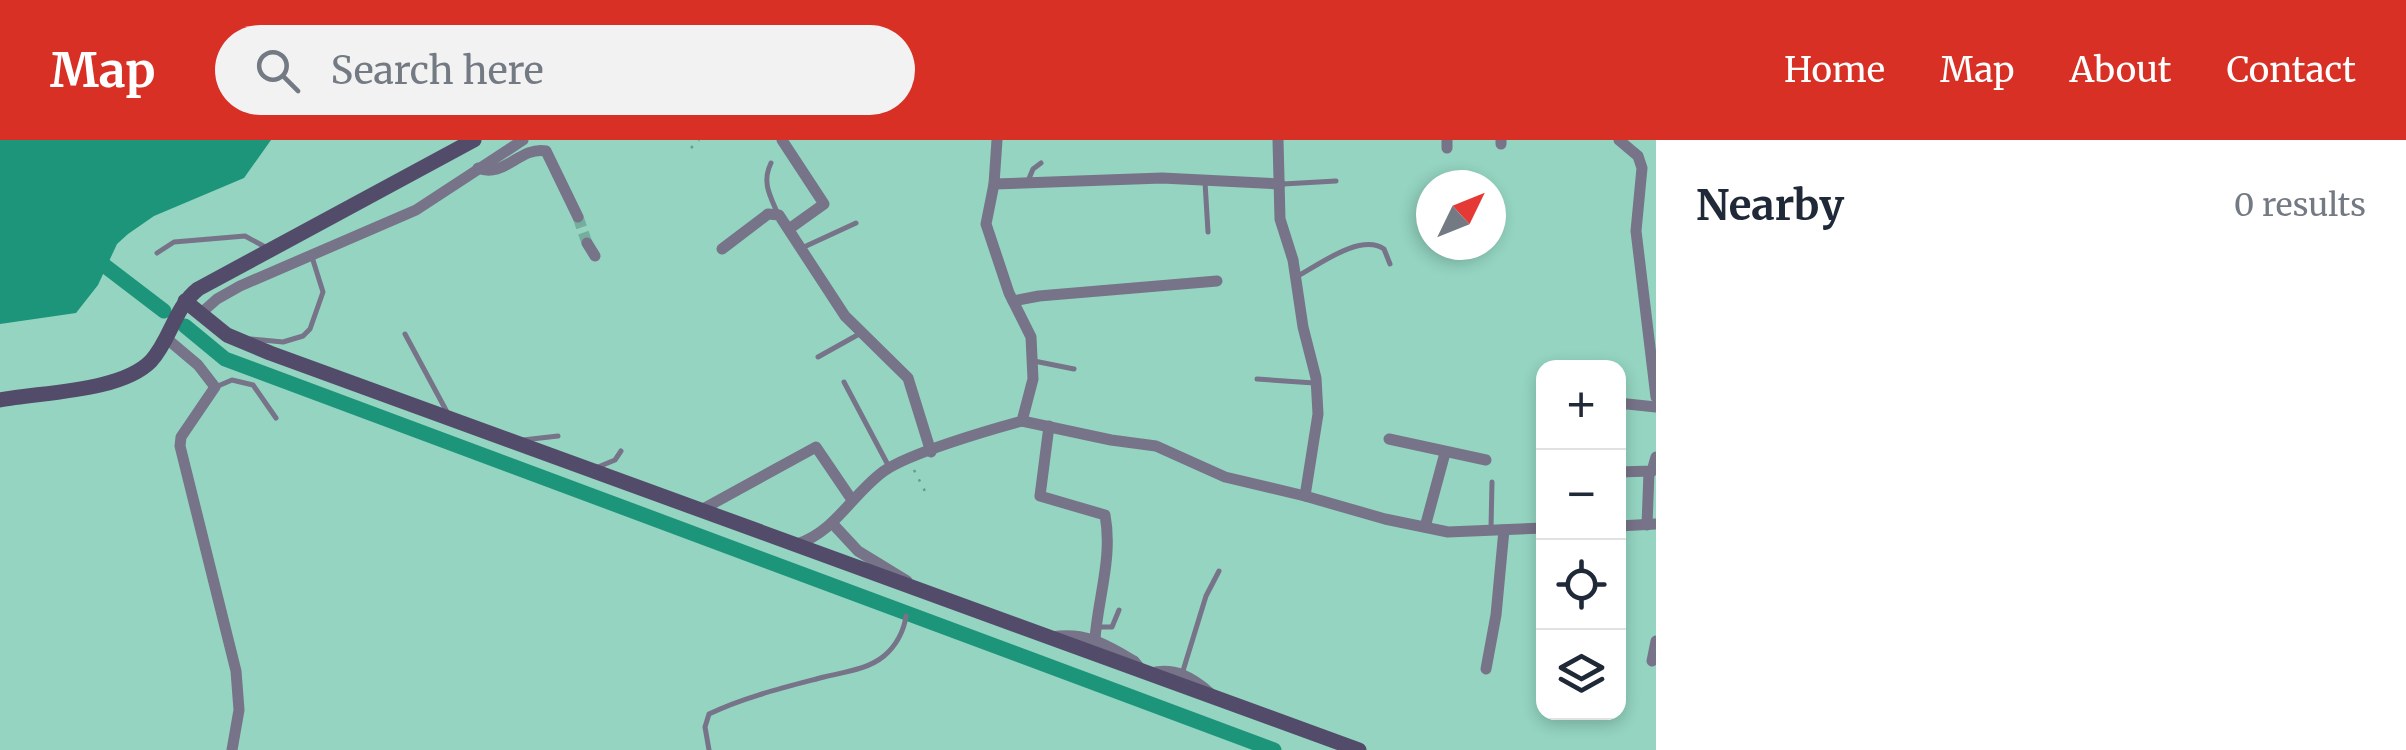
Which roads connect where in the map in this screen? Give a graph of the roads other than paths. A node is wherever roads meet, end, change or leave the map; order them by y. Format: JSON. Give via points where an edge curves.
{"nodes":[{"id":1,"x":474,"y":140,"type":"edge"},
{"id":2,"x":523,"y":140,"type":"edge"},
{"id":3,"x":782,"y":140,"type":"edge"},
{"id":4,"x":997,"y":140,"type":"edge"},
{"id":5,"x":1278,"y":140,"type":"edge"},
{"id":6,"x":1620,"y":140,"type":"edge"},
{"id":7,"x":1638,"y":156,"type":"junction"},
{"id":8,"x":1656,"y":158,"type":"edge"},
{"id":9,"x":771,"y":163,"type":"dead end"},
{"id":10,"x":1041,"y":163,"type":"dead end"},
{"id":11,"x":478,"y":168,"type":"junction"},
{"id":12,"x":1336,"y":181,"type":"dead end"},
{"id":13,"x":1204,"y":182,"type":"junction"},
{"id":14,"x":994,"y":184,"type":"junction"},
{"id":15,"x":1028,"y":184,"type":"junction"},
{"id":16,"x":1280,"y":184,"type":"junction"},
{"id":17,"x":778,"y":215,"type":"junction"},
{"id":18,"x":578,"y":217,"type":"tunnel mouth"},
{"id":19,"x":856,"y":224,"type":"dead end"},
{"id":20,"x":789,"y":229,"type":"junction"},
{"id":21,"x":1208,"y":232,"type":"dead end"},
{"id":22,"x":587,"y":243,"type":"tunnel mouth"},
{"id":23,"x":802,"y":248,"type":"junction"},
{"id":24,"x":270,"y":249,"type":"junction"},
{"id":25,"x":722,"y":249,"type":"dead end"},
{"id":26,"x":157,"y":253,"type":"dead end"},
{"id":27,"x":310,"y":254,"type":"junction"},
{"id":28,"x":595,"y":256,"type":"dead end"},
{"id":29,"x":1390,"y":264,"type":"dead end"},
{"id":30,"x":1296,"y":278,"type":"junction"},
{"id":31,"x":1217,"y":281,"type":"dead end"},
{"id":32,"x":1649,"y":282,"type":"edge"},
{"id":33,"x":185,"y":301,"type":"junction"},
{"id":34,"x":1013,"y":301,"type":"junction"},
{"id":35,"x":200,"y":314,"type":"junction"},
{"id":36,"x":860,"y":333,"type":"junction"},
{"id":37,"x":405,"y":334,"type":"dead end"},
{"id":38,"x":166,"y":338,"type":"junction"},
{"id":39,"x":235,"y":338,"type":"junction"},
{"id":40,"x":1654,"y":343,"type":"edge"},
{"id":41,"x":818,"y":357,"type":"dead end"},
{"id":42,"x":1034,"y":361,"type":"junction"},
{"id":43,"x":1074,"y":370,"type":"dead end"},
{"id":44,"x":1256,"y":379,"type":"dead end"},
{"id":45,"x":844,"y":382,"type":"dead end"},
{"id":46,"x":212,"y":383,"type":"junction"},
{"id":47,"x":1317,"y":384,"type":"junction"},
{"id":48,"x":1656,"y":397,"type":"edge"},
{"id":49,"x":0,"y":400,"type":"edge"},
{"id":50,"x":1626,"y":404,"type":"edge"},
{"id":51,"x":1656,"y":406,"type":"edge"},
{"id":52,"x":276,"y":418,"type":"dead end"},
{"id":53,"x":452,"y":419,"type":"junction"},
{"id":54,"x":1022,"y":421,"type":"junction"},
{"id":55,"x":1048,"y":426,"type":"junction"},
{"id":56,"x":558,"y":436,"type":"dead end"},
{"id":57,"x":1390,"y":439,"type":"dead end"},
{"id":58,"x":515,"y":442,"type":"junction"},
{"id":59,"x":620,"y":451,"type":"dead end"},
{"id":60,"x":930,"y":452,"type":"junction"},
{"id":61,"x":1444,"y":453,"type":"junction"},
{"id":62,"x":1656,"y":457,"type":"edge"},
{"id":63,"x":1486,"y":460,"type":"dead end"},
{"id":64,"x":585,"y":467,"type":"junction"},
{"id":65,"x":889,"y":468,"type":"junction"},
{"id":66,"x":1626,"y":472,"type":"edge"},
{"id":67,"x":1649,"y":472,"type":"junction"},
{"id":68,"x":1492,"y":482,"type":"dead end"},
{"id":69,"x":1306,"y":496,"type":"junction"},
{"id":70,"x":852,"y":500,"type":"junction"},
{"id":71,"x":700,"y":510,"type":"junction"},
{"id":72,"x":832,"y":523,"type":"junction"},
{"id":73,"x":1651,"y":524,"type":"edge"},
{"id":74,"x":1626,"y":526,"type":"edge"},
{"id":75,"x":1425,"y":527,"type":"junction"},
{"id":76,"x":1536,"y":528,"type":"edge"},
{"id":77,"x":1498,"y":530,"type":"junction"},
{"id":78,"x":794,"y":545,"type":"junction"},
{"id":79,"x":1219,"y":572,"type":"dead end"},
{"id":80,"x":910,"y":592,"type":"junction"},
{"id":81,"x":1119,"y":610,"type":"dead end"},
{"id":82,"x":906,"y":616,"type":"dead end"},
{"id":83,"x":1096,"y":633,"type":"junction"},
{"id":84,"x":1048,"y":638,"type":"junction"},
{"id":85,"x":1656,"y":641,"type":"edge"},
{"id":86,"x":1652,"y":661,"type":"dead end"},
{"id":87,"x":1486,"y":670,"type":"dead end"},
{"id":88,"x":1144,"y":673,"type":"junction"},
{"id":89,"x":1182,"y":674,"type":"junction"},
{"id":90,"x":1217,"y":700,"type":"junction"},
{"id":91,"x":232,"y":750,"type":"edge"},
{"id":92,"x":709,"y":750,"type":"edge"},
{"id":93,"x":1359,"y":750,"type":"edge"}],
"edges":[{"from":1,"to":24,"type":"street"},
{"from":2,"to":11,"type":"street"},
{"from":3,"to":20,"type":"street","via":[[824,204]]},
{"from":4,"to":14,"type":"street"},
{"from":5,"to":16,"type":"street"},
{"from":6,"to":7,"type":"street"},
{"from":7,"to":8,"type":"street"},
{"from":7,"to":32,"type":"street","via":[[1636,231]]},
{"from":9,"to":17,"type":"lane","via":[[768,190]]},
{"from":10,"to":15,"type":"lane"},
{"from":11,"to":18,"type":"street","via":[[496,170],[535,149],[546,151]]},
{"from":11,"to":27,"type":"street","via":[[416,210]]},
{"from":12,"to":16,"type":"lane"},
{"from":13,"to":15,"type":"street"},
{"from":13,"to":16,"type":"street"},
{"from":13,"to":21,"type":"lane"},
{"from":14,"to":15,"type":"street"},
{"from":14,"to":34,"type":"street","via":[[986,224]]},
{"from":16,"to":30,"type":"street","via":[[1280,219]]},
{"from":17,"to":20,"type":"street"},
{"from":17,"to":25,"type":"street","via":[[768,214]]},
{"from":19,"to":23,"type":"lane"},
{"from":20,"to":23,"type":"street"},
{"from":22,"to":28,"type":"street"},
{"from":23,"to":36,"type":"street"},
{"from":24,"to":26,"type":"lane","via":[[245,236],[174,242]]},
{"from":24,"to":33,"type":"street"},
{"from":27,"to":35,"type":"street","via":[[240,286]]},
{"from":27,"to":39,"type":"lane","via":[[323,292],[310,329],[283,342]]},
{"from":29,"to":30,"type":"lane","via":[[1374,244]]},
{"from":30,"to":47,"type":"street"},
{"from":31,"to":34,"type":"street"},
{"from":32,"to":40,"type":"street"},
{"from":33,"to":35,"type":"street"},
{"from":33,"to":38,"type":"street"},
{"from":34,"to":42,"type":"street","via":[[1031,337]]},
{"from":35,"to":39,"type":"street"},
{"from":36,"to":41,"type":"lane"},
{"from":36,"to":60,"type":"street","via":[[908,378]]},
{"from":37,"to":53,"type":"lane"},
{"from":38,"to":46,"type":"street"},
{"from":38,"to":49,"type":"street","via":[[134,374]]},
{"from":39,"to":53,"type":"street"},
{"from":40,"to":48,"type":"street"},
{"from":42,"to":43,"type":"lane"},
{"from":42,"to":54,"type":"street"},
{"from":44,"to":47,"type":"lane"},
{"from":45,"to":65,"type":"lane"},
{"from":46,"to":52,"type":"lane","via":[[253,385]]},
{"from":46,"to":91,"type":"street","via":[[180,446],[236,672]]},
{"from":47,"to":69,"type":"street"},
{"from":50,"to":51,"type":"street"},
{"from":53,"to":58,"type":"street"},
{"from":54,"to":55,"type":"street"},
{"from":54,"to":60,"type":"street"},
{"from":55,"to":69,"type":"street","via":[[1156,446],[1225,477]]},
{"from":55,"to":83,"type":"street","via":[[1040,496],[1105,515],[1106,585]]},
{"from":56,"to":58,"type":"lane"},
{"from":57,"to":61,"type":"street"},
{"from":58,"to":64,"type":"street"},
{"from":59,"to":64,"type":"lane","via":[[604,466]]},
{"from":60,"to":65,"type":"street"},
{"from":61,"to":63,"type":"street"},
{"from":61,"to":75,"type":"street"},
{"from":62,"to":67,"type":"street"},
{"from":64,"to":71,"type":"street"},
{"from":65,"to":70,"type":"street"},
{"from":66,"to":67,"type":"street"},
{"from":67,"to":73,"type":"street"},
{"from":68,"to":77,"type":"lane"},
{"from":69,"to":75,"type":"street"},
{"from":70,"to":71,"type":"street","via":[[816,447]]},
{"from":70,"to":72,"type":"street"},
{"from":71,"to":78,"type":"street"},
{"from":72,"to":78,"type":"street"},
{"from":72,"to":80,"type":"street","via":[[858,551],[900,575]]},
{"from":73,"to":74,"type":"street"},
{"from":75,"to":77,"type":"street"},
{"from":76,"to":77,"type":"street"},
{"from":77,"to":87,"type":"street","via":[[1496,616]]},
{"from":78,"to":80,"type":"street"},
{"from":79,"to":89,"type":"lane"},
{"from":80,"to":84,"type":"street"},
{"from":81,"to":83,"type":"lane","via":[[1112,628]]},
{"from":82,"to":92,"type":"lane","via":[[884,656],[866,667],[710,714],[704,726]]},
{"from":83,"to":84,"type":"street"},
{"from":83,"to":88,"type":"street"},
{"from":84,"to":88,"type":"street"},
{"from":85,"to":86,"type":"street"},
{"from":88,"to":89,"type":"street"},
{"from":88,"to":90,"type":"street"},
{"from":89,"to":90,"type":"street"},
{"from":90,"to":93,"type":"street"}]}
